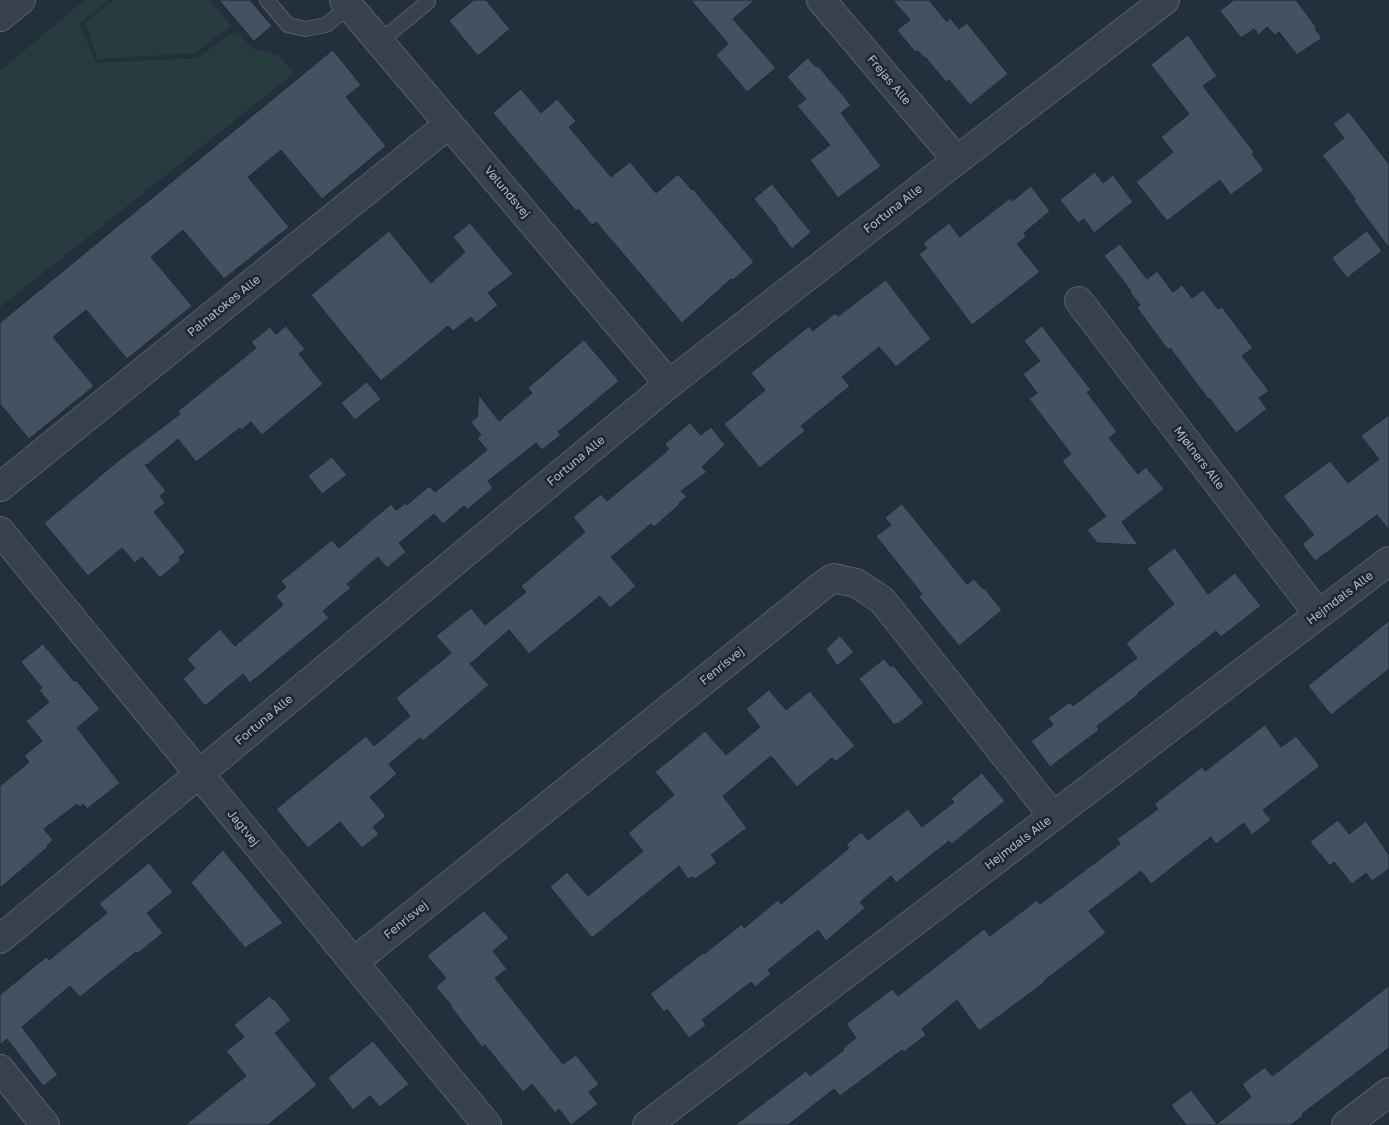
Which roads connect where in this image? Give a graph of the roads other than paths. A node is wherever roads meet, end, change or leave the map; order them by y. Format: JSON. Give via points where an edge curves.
{"nodes":[{"id":1,"x":20,"y":0,"type":"edge"},
{"id":2,"x":268,"y":0,"type":"edge"},
{"id":3,"x":821,"y":0,"type":"edge"},
{"id":4,"x":1165,"y":0,"type":"edge"},
{"id":5,"x":428,"y":2,"type":"dead end"},
{"id":6,"x":347,"y":3,"type":"edge"},
{"id":7,"x":0,"y":17,"type":"edge"},
{"id":8,"x":380,"y":42,"type":"junction"},
{"id":9,"x":449,"y":124,"type":"junction"},
{"id":10,"x":957,"y":160,"type":"junction"},
{"id":11,"x":1079,"y":301,"type":"dead end"},
{"id":12,"x":669,"y":384,"type":"junction"},
{"id":13,"x":0,"y":487,"type":"edge"},
{"id":14,"x":0,"y":531,"type":"edge"},
{"id":15,"x":1389,"y":560,"type":"edge"},
{"id":16,"x":1318,"y":614,"type":"junction"},
{"id":17,"x":199,"y":774,"type":"junction"},
{"id":18,"x":1053,"y":816,"type":"junction"},
{"id":19,"x":0,"y":939,"type":"edge"},
{"id":20,"x":354,"y":962,"type":"junction"},
{"id":21,"x":0,"y":1069,"type":"edge"},
{"id":22,"x":1389,"y":1092,"type":"edge"},
{"id":23,"x":45,"y":1125,"type":"edge"},
{"id":24,"x":487,"y":1125,"type":"edge"},
{"id":25,"x":647,"y":1125,"type":"edge"},
{"id":26,"x":1346,"y":1125,"type":"edge"}],
"edges":[{"from":1,"to":7,"type":"street"},
{"from":2,"to":6,"type":"lane","via":[[288,25],[304,29],[326,25]]},
{"from":3,"to":10,"type":"street","name":"Frejas Alle"},
{"from":4,"to":10,"type":"street","name":"Fortuna Alle"},
{"from":5,"to":8,"type":"lane"},
{"from":6,"to":8,"type":"street","name":"Vølundsvej"},
{"from":8,"to":9,"type":"street","name":"Vølundsvej"},
{"from":9,"to":12,"type":"street","name":"Vølundsvej"},
{"from":9,"to":13,"type":"street","name":"Palnatokes Alle"},
{"from":10,"to":12,"type":"street","name":"Fortuna Alle"},
{"from":11,"to":16,"type":"street","name":"Mjølners Alle"},
{"from":12,"to":17,"type":"street","name":"Fortuna Alle"},
{"from":14,"to":17,"type":"street","name":"Jagtvej"},
{"from":15,"to":16,"type":"street","name":"Hejmdals Alle"},
{"from":16,"to":18,"type":"street","name":"Hejmdals Alle"},
{"from":17,"to":19,"type":"street","name":"Fortuna Alle"},
{"from":17,"to":20,"type":"street","name":"Jagtvej"},
{"from":18,"to":20,"type":"street","name":"Fenrisvej","via":[[882,600],[856,583],[833,578]]},
{"from":18,"to":25,"type":"street","name":"Hejmdals Alle"},
{"from":20,"to":24,"type":"street","name":"Jagtvej"},
{"from":21,"to":23,"type":"street"},
{"from":22,"to":26,"type":"street"}]}
